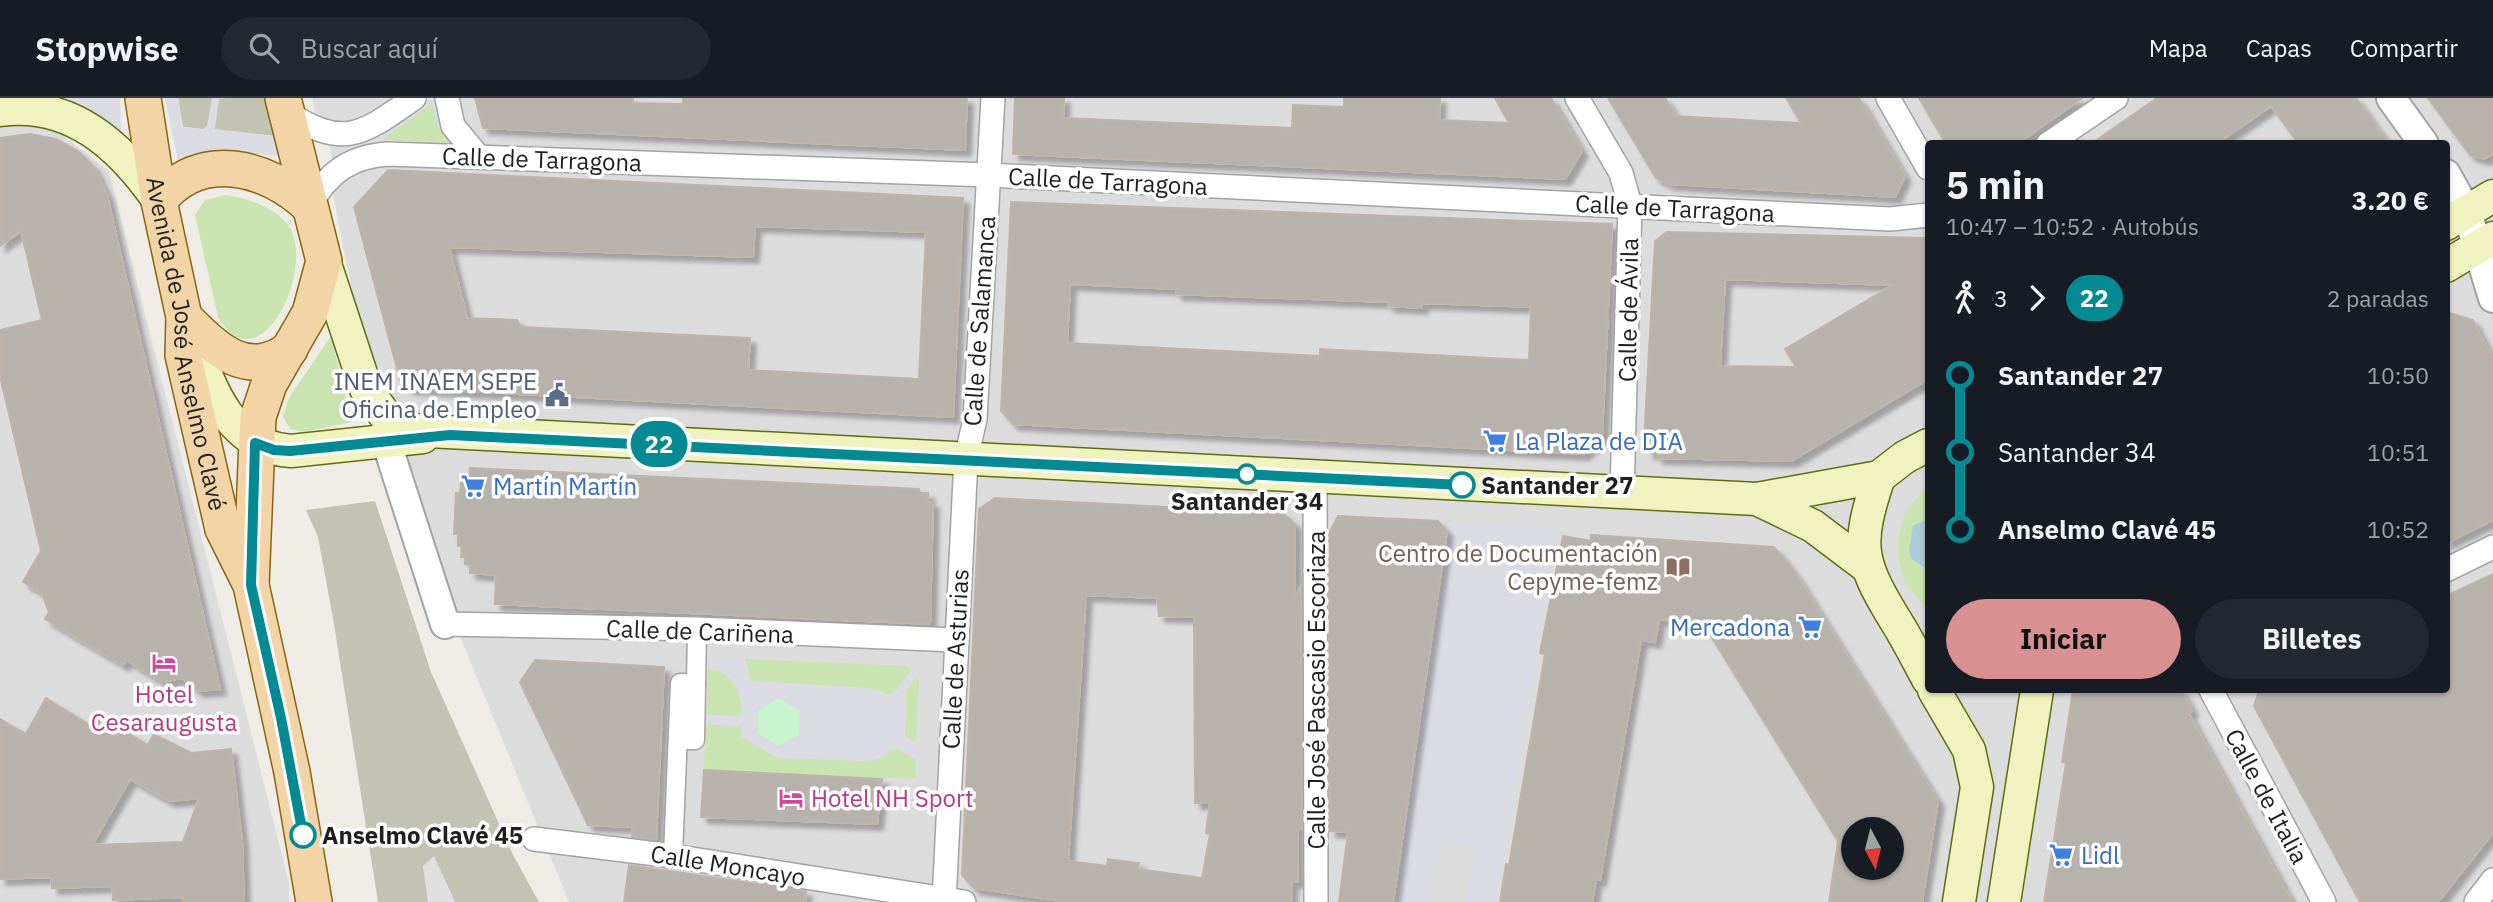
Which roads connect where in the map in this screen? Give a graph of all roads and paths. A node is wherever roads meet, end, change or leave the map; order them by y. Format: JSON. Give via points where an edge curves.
{"nodes":[{"id":1,"x":12,"y":98,"type":"edge"},
{"id":2,"x":143,"y":98,"type":"edge"},
{"id":3,"x":414,"y":98,"type":"edge"},
{"id":4,"x":447,"y":98,"type":"edge"},
{"id":5,"x":993,"y":98,"type":"edge"},
{"id":6,"x":1577,"y":98,"type":"edge"},
{"id":7,"x":1888,"y":98,"type":"edge"},
{"id":8,"x":2116,"y":98,"type":"edge"},
{"id":9,"x":2391,"y":98,"type":"edge"},
{"id":10,"x":284,"y":105,"type":"edge"},
{"id":11,"x":0,"y":107,"type":"edge"},
{"id":12,"x":2054,"y":140,"type":"edge"},
{"id":13,"x":2421,"y":140,"type":"edge"},
{"id":14,"x":478,"y":156,"type":"junction"},
{"id":15,"x":1925,"y":163,"type":"edge"},
{"id":16,"x":988,"y":175,"type":"junction"},
{"id":17,"x":2450,"y":180,"type":"edge"},
{"id":18,"x":159,"y":201,"type":"junction"},
{"id":19,"x":1630,"y":205,"type":"junction"},
{"id":20,"x":309,"y":206,"type":"junction"},
{"id":21,"x":2469,"y":211,"type":"edge"},
{"id":22,"x":1925,"y":215,"type":"edge"},
{"id":23,"x":2486,"y":242,"type":"edge"},
{"id":24,"x":324,"y":261,"type":"junction"},
{"id":25,"x":2450,"y":264,"type":"edge"},
{"id":26,"x":2493,"y":298,"type":"edge"},
{"id":27,"x":184,"y":317,"type":"junction"},
{"id":28,"x":290,"y":349,"type":"junction"},
{"id":29,"x":397,"y":435,"type":"junction"},
{"id":30,"x":255,"y":443,"type":"junction"},
{"id":31,"x":1925,"y":447,"type":"edge"},
{"id":32,"x":966,"y":459,"type":"junction"},
{"id":33,"x":1879,"y":477,"type":"junction"},
{"id":34,"x":1315,"y":478,"type":"junction"},
{"id":35,"x":1622,"y":493,"type":"junction"},
{"id":36,"x":1757,"y":499,"type":"junction"},
{"id":37,"x":2493,"y":547,"type":"edge"},
{"id":38,"x":1866,"y":566,"type":"junction"},
{"id":39,"x":2450,"y":568,"type":"edge"},
{"id":40,"x":251,"y":585,"type":"junction"},
{"id":41,"x":1893,"y":615,"type":"junction"},
{"id":42,"x":446,"y":624,"type":"joint"},
{"id":43,"x":697,"y":629,"type":"junction"},
{"id":44,"x":1925,"y":631,"type":"edge"},
{"id":45,"x":955,"y":640,"type":"junction"},
{"id":46,"x":1925,"y":674,"type":"edge"},
{"id":47,"x":1936,"y":693,"type":"edge"},
{"id":48,"x":2037,"y":693,"type":"edge"},
{"id":49,"x":2213,"y":693,"type":"edge"},
{"id":50,"x":534,"y":839,"type":"dead end"},
{"id":51,"x":673,"y":856,"type":"junction"},
{"id":52,"x":2493,"y":880,"type":"edge"},
{"id":53,"x":950,"y":901,"type":"edge"},
{"id":54,"x":314,"y":902,"type":"edge"},
{"id":55,"x":1316,"y":902,"type":"edge"},
{"id":56,"x":1959,"y":902,"type":"edge"},
{"id":57,"x":2004,"y":902,"type":"edge"},
{"id":58,"x":2324,"y":902,"type":"edge"},
{"id":59,"x":2476,"y":902,"type":"edge"}],
"edges":[{"from":1,"to":11,"type":"main road"},
{"from":2,"to":18,"type":"main road","name":"Avenida de José Anselmo Clavé"},
{"from":3,"to":10,"type":"street","via":[[374,125],[340,135],[315,130]]},
{"from":4,"to":14,"type":"street","via":[[453,127]]},
{"from":5,"to":16,"type":"street","name":"Calle de Salamanca"},
{"from":6,"to":19,"type":"street","name":"Calle de Ávila","via":[[1621,173]]},
{"from":7,"to":15,"type":"street"},
{"from":8,"to":12,"type":"street"},
{"from":9,"to":13,"type":"street"},
{"from":10,"to":20,"type":"main road"},
{"from":11,"to":18,"type":"main road","via":[[44,108],[78,123],[124,159]]},
{"from":14,"to":16,"type":"street","name":"Calle de Tarragona"},
{"from":14,"to":20,"type":"street","name":"Calle de Tarragona","via":[[360,157],[327,180]]},
{"from":16,"to":19,"type":"street","name":"Calle de Tarragona"},
{"from":16,"to":32,"type":"street","name":"Calle de Salamanca","via":[[975,419]]},
{"from":17,"to":21,"type":"street"},
{"from":18,"to":20,"type":"main road","via":[[187,177],[227,167],[278,181]]},
{"from":18,"to":27,"type":"main road","name":"Avenida de José Anselmo Clavé"},
{"from":19,"to":22,"type":"street","name":"Calle de Tarragona","via":[[1890,219]]},
{"from":19,"to":35,"type":"street","name":"Calle de Ávila"},
{"from":20,"to":24,"type":"main road"},
{"from":21,"to":23,"type":"street"},
{"from":23,"to":25,"type":"main road"},
{"from":23,"to":26,"type":"street"},
{"from":24,"to":28,"type":"main road","name":"Avenida de José Anselmo Clavé","via":[[310,313]]},
{"from":24,"to":29,"type":"main road","via":[[366,389]]},
{"from":27,"to":28,"type":"main road","via":[[212,345],[243,360],[269,361]]},
{"from":27,"to":30,"type":"main road","via":[[209,384],[229,416]]},
{"from":27,"to":40,"type":"main road","name":"Avenida de José Anselmo Clavé","via":[[183,355],[223,529]]},
{"from":28,"to":30,"type":"main road","name":"Avenida de José Anselmo Clavé","via":[[264,394]]},
{"from":29,"to":30,"type":"main road","via":[[290,451]]},
{"from":29,"to":32,"type":"main road"},
{"from":29,"to":42,"type":"street"},
{"from":30,"to":40,"type":"main road","name":"Avenida de José Anselmo Clavé"},
{"from":31,"to":33,"type":"main road"},
{"from":32,"to":34,"type":"main road"},
{"from":32,"to":45,"type":"street","name":"Calle de Asturias"},
{"from":33,"to":36,"type":"main road"},
{"from":33,"to":38,"type":"main road","via":[[1865,531]]},
{"from":34,"to":35,"type":"main road"},
{"from":34,"to":55,"type":"street","name":"Calle José Pascasio Escoriaza"},
{"from":35,"to":36,"type":"main road"},
{"from":36,"to":38,"type":"main road","via":[[1812,526]]},
{"from":37,"to":39,"type":"street"},
{"from":38,"to":41,"type":"main road"},
{"from":40,"to":54,"type":"main road","name":"Avenida de José Anselmo Clavé","via":[[292,772]]},
{"from":41,"to":44,"type":"main road"},
{"from":41,"to":46,"type":"main road"},
{"from":42,"to":43,"type":"street","name":"Calle de Cariñena"},
{"from":43,"to":45,"type":"street","name":"Calle de Cariñena"},
{"from":43,"to":51,"type":"street","via":[[696,683],[680,683]]},
{"from":45,"to":53,"type":"street","name":"Calle de Asturias"},
{"from":47,"to":56,"type":"main road","via":[[1969,750],[1977,787]]},
{"from":48,"to":57,"type":"main road"},
{"from":49,"to":58,"type":"street","name":"Calle de Italia"},
{"from":50,"to":51,"type":"street","name":"Calle Moncayo"},
{"from":51,"to":53,"type":"street","name":"Calle Moncayo"},
{"from":52,"to":59,"type":"street"}]}
